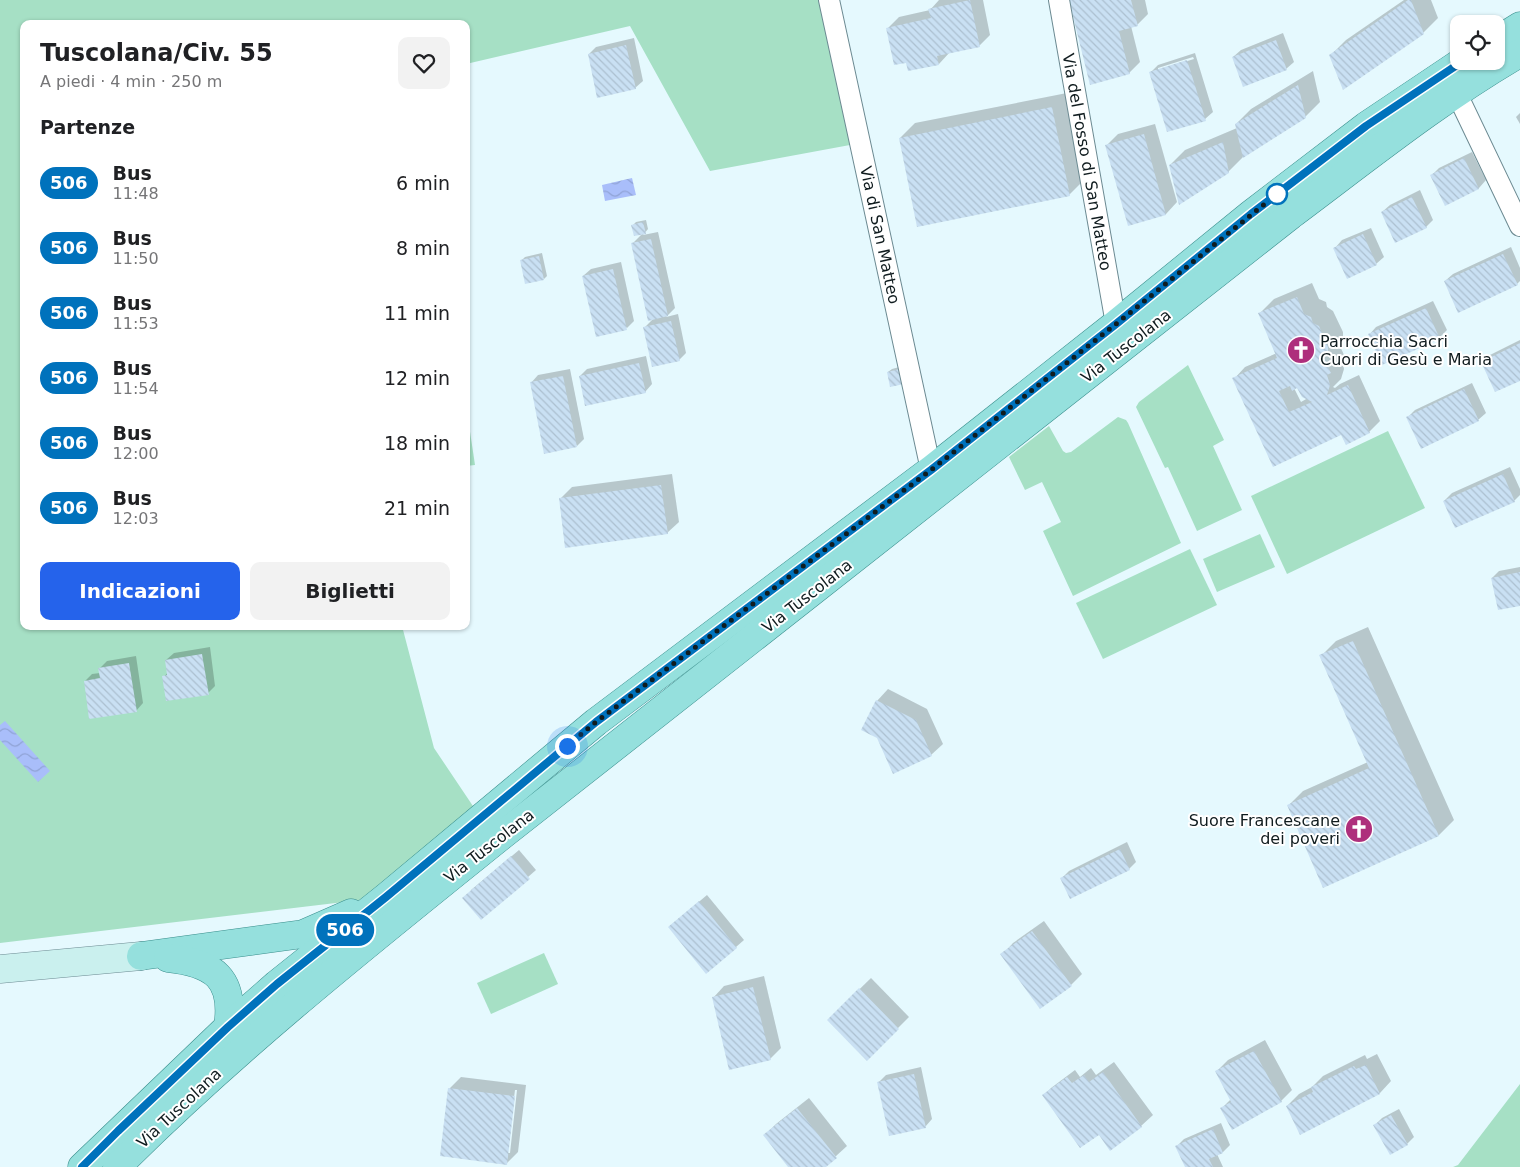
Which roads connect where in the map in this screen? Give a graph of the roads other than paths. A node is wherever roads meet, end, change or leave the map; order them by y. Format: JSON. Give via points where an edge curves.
{"nodes":[{"id":1,"x":829,"y":0,"type":"edge"},
{"id":2,"x":1059,"y":0,"type":"edge"},
{"id":3,"x":1520,"y":26,"type":"edge"},
{"id":4,"x":1505,"y":35,"type":"edge"},
{"id":5,"x":1520,"y":53,"type":"edge"},
{"id":6,"x":1450,"y":70,"type":"edge"},
{"id":7,"x":1456,"y":92,"type":"junction"},
{"id":8,"x":1520,"y":226,"type":"edge"},
{"id":9,"x":1116,"y":324,"type":"junction"},
{"id":10,"x":931,"y":470,"type":"junction"},
{"id":11,"x":386,"y":897,"type":"junction"},
{"id":12,"x":141,"y":956,"type":"junction"},
{"id":13,"x":0,"y":969,"type":"edge"},
{"id":14,"x":228,"y":1027,"type":"junction"},
{"id":15,"x":82,"y":1167,"type":"edge"},
{"id":16,"x":117,"y":1167,"type":"edge"}],
"edges":[{"from":1,"to":10,"type":"street","name":"Via di San Matteo"},
{"from":2,"to":9,"type":"street","name":"Via del Fosso di San Matteo"},
{"from":3,"to":4,"type":"main road"},
{"from":5,"to":7,"type":"main road","name":"Via Tuscolana"},
{"from":6,"to":9,"type":"main road","name":"Via Tuscolana","via":[[1366,126]]},
{"from":7,"to":8,"type":"street"},
{"from":7,"to":16,"type":"main road","name":"Via Tuscolana","via":[[1291,215],[505,833],[237,1054]]},
{"from":9,"to":10,"type":"main road","name":"Via Tuscolana"},
{"from":10,"to":11,"type":"main road","name":"Via Tuscolana","via":[[596,722]]},
{"from":11,"to":12,"type":"main road","via":[[303,934]]},
{"from":11,"to":14,"type":"main road","name":"Via Tuscolana"},
{"from":12,"to":13,"type":"main road"},
{"from":12,"to":14,"type":"main road","via":[[191,962],[215,973],[228,995]]},
{"from":14,"to":15,"type":"main road","name":"Via Tuscolana"}]}
